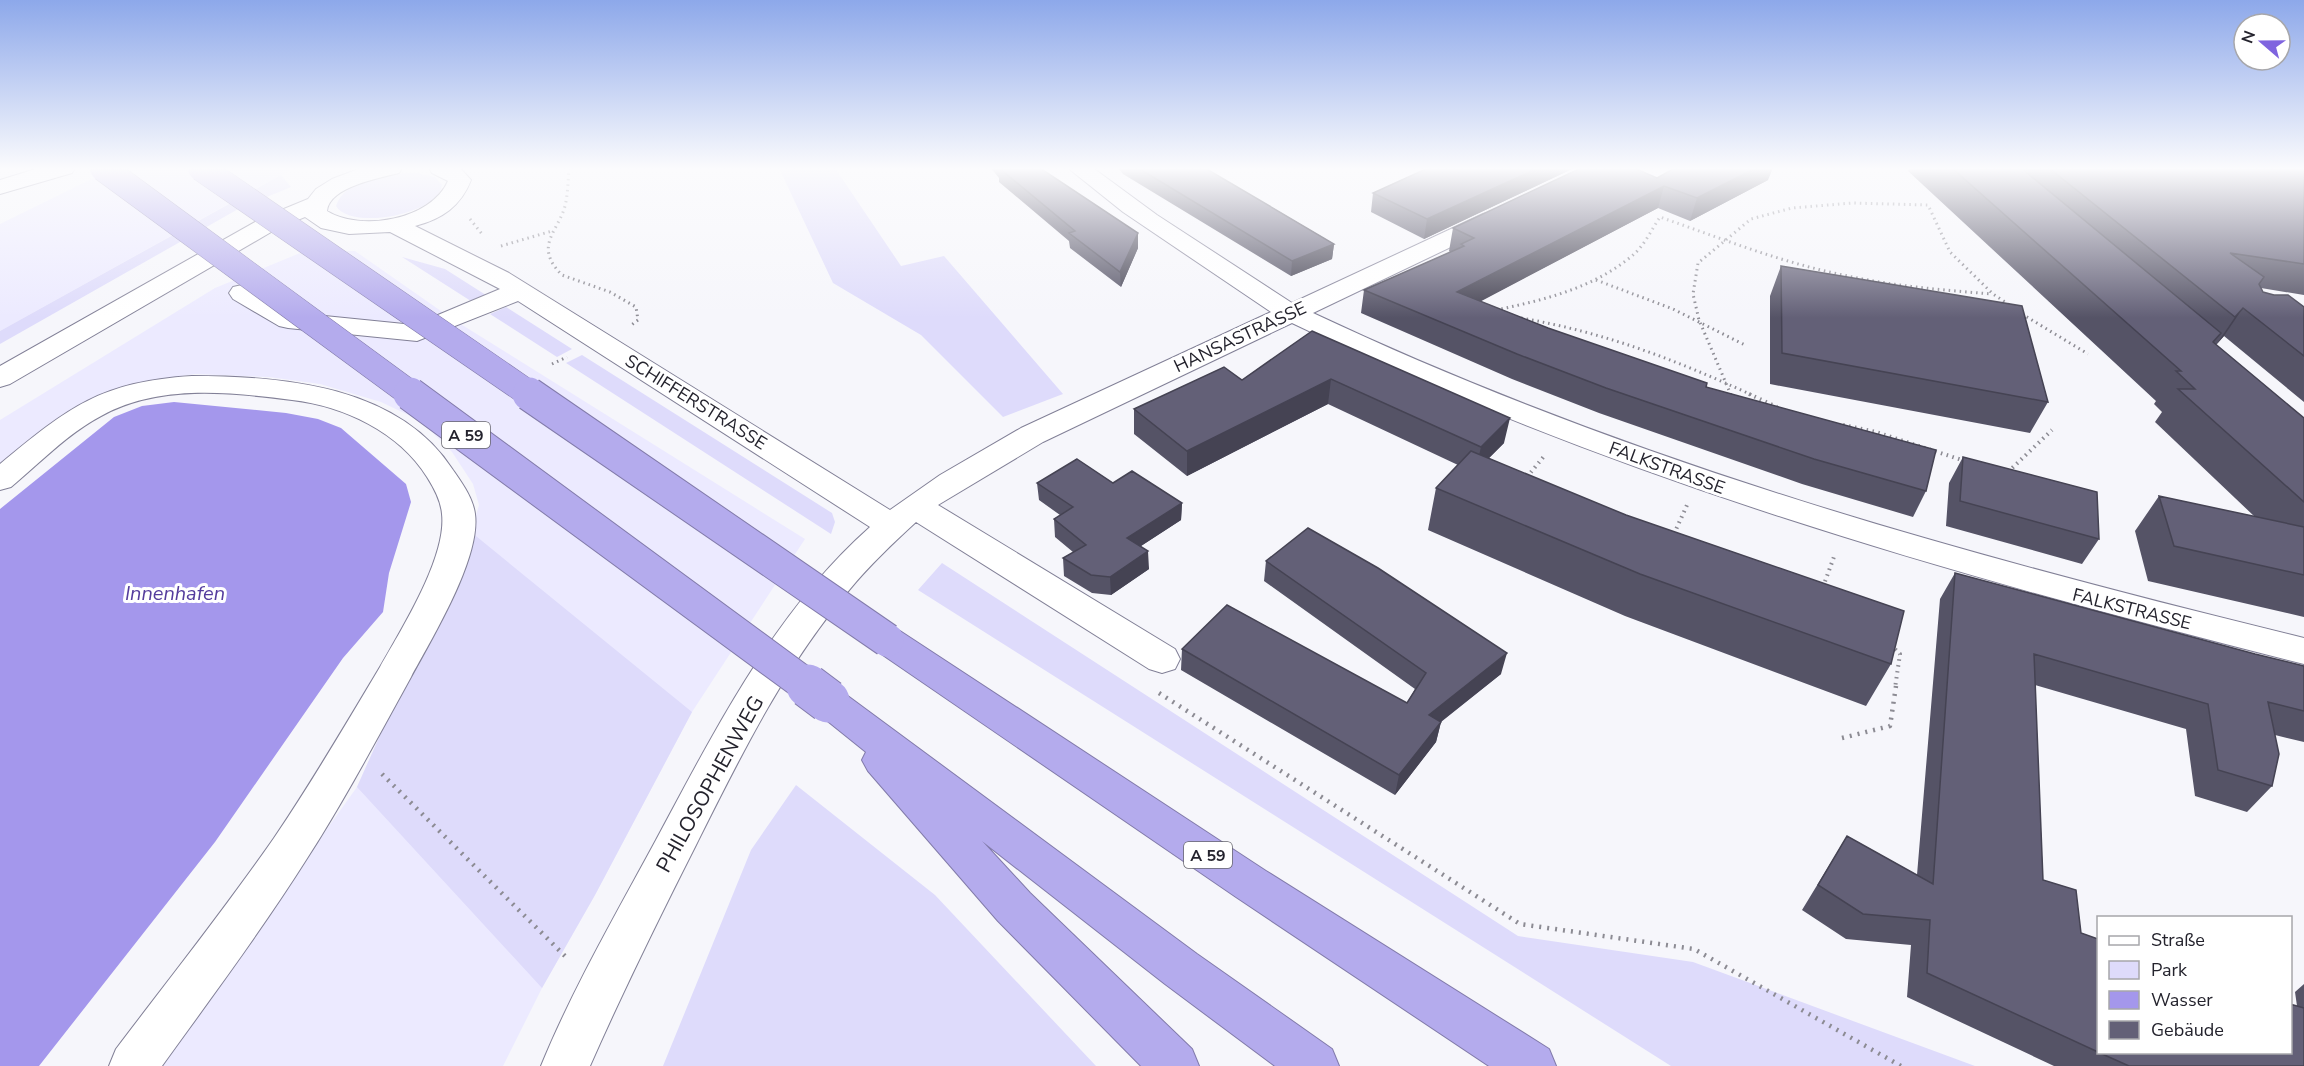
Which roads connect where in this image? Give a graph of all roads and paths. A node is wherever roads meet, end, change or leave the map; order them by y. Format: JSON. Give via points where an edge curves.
{"nodes":[{"id":1,"x":171,"y":218,"type":"edge"},
{"id":2,"x":236,"y":218,"type":"edge"},
{"id":3,"x":273,"y":218,"type":"edge"},
{"id":4,"x":308,"y":218,"type":"edge"},
{"id":5,"x":326,"y":218,"type":"edge"},
{"id":6,"x":415,"y":218,"type":"edge"},
{"id":7,"x":441,"y":218,"type":"edge"},
{"id":8,"x":559,"y":218,"type":"edge"},
{"id":9,"x":1146,"y":218,"type":"edge"},
{"id":10,"x":1493,"y":218,"type":"edge"},
{"id":11,"x":1659,"y":218,"type":"edge"},
{"id":12,"x":1662,"y":218,"type":"edge"},
{"id":13,"x":1756,"y":218,"type":"edge"},
{"id":14,"x":1934,"y":218,"type":"edge"},
{"id":15,"x":394,"y":225,"type":"junction"},
{"id":16,"x":552,"y":231,"type":"junction"},
{"id":17,"x":1724,"y":240,"type":"junction"},
{"id":18,"x":497,"y":247,"type":"dead end"},
{"id":19,"x":1595,"y":279,"type":"junction"},
{"id":20,"x":509,"y":285,"type":"junction"},
{"id":21,"x":242,"y":293,"type":"dead end"},
{"id":22,"x":1993,"y":294,"type":"junction"},
{"id":23,"x":1291,"y":313,"type":"junction"},
{"id":24,"x":1497,"y":314,"type":"edge"},
{"id":25,"x":1521,"y":318,"type":"edge"},
{"id":26,"x":1699,"y":320,"type":"junction"},
{"id":27,"x":600,"y":341,"type":"junction"},
{"id":28,"x":1747,"y":346,"type":"dead end"},
{"id":29,"x":2088,"y":354,"type":"dead end"},
{"id":30,"x":0,"y":356,"type":"edge"},
{"id":31,"x":0,"y":378,"type":"edge"},
{"id":32,"x":1726,"y":383,"type":"junction"},
{"id":33,"x":1733,"y":399,"type":"edge"},
{"id":34,"x":1770,"y":412,"type":"edge"},
{"id":35,"x":1834,"y":423,"type":"edge"},
{"id":36,"x":2052,"y":430,"type":"dead end"},
{"id":37,"x":1565,"y":431,"type":"junction"},
{"id":38,"x":1975,"y":464,"type":"edge"},
{"id":39,"x":2004,"y":476,"type":"edge"},
{"id":40,"x":0,"y":480,"type":"edge"},
{"id":41,"x":1523,"y":481,"type":"edge"},
{"id":42,"x":1700,"y":481,"type":"junction"},
{"id":43,"x":904,"y":516,"type":"junction"},
{"id":44,"x":1844,"y":528,"type":"junction"},
{"id":45,"x":1672,"y":539,"type":"edge"},
{"id":46,"x":1821,"y":591,"type":"edge"},
{"id":47,"x":1886,"y":640,"type":"edge"},
{"id":48,"x":2304,"y":651,"type":"edge"},
{"id":49,"x":1162,"y":659,"type":"dead end"},
{"id":50,"x":828,"y":701,"type":"junction"},
{"id":51,"x":1842,"y":738,"type":"dead end"},
{"id":52,"x":1261,"y":759,"type":"dead end"},
{"id":53,"x":341,"y":768,"type":"junction"},
{"id":54,"x":610,"y":968,"type":"junction"},
{"id":55,"x":133,"y":1066,"type":"edge"},
{"id":56,"x":565,"y":1066,"type":"edge"},
{"id":57,"x":1175,"y":1066,"type":"edge"},
{"id":58,"x":1315,"y":1066,"type":"edge"},
{"id":59,"x":1532,"y":1066,"type":"edge"},
{"id":60,"x":1901,"y":1066,"type":"edge"}],
"edges":[{"from":1,"to":50,"type":"highway","number":"A 59","bridge":true},
{"from":2,"to":30,"type":"street","via":[[9,347]]},
{"from":3,"to":59,"type":"highway","number":"A 59","bridge":true,"via":[[887,640]]},
{"from":4,"to":31,"type":"street","via":[[173,278]]},
{"from":5,"to":15,"type":"street","via":[[339,227]]},
{"from":6,"to":15,"type":"street"},
{"from":7,"to":20,"type":"street","name":"SCHIFFERSTRASSE","via":[[470,242]]},
{"from":8,"to":16,"type":"path"},
{"from":9,"to":23,"type":"street","name":"FALKSTRASSE"},
{"from":10,"to":23,"type":"street","name":"HANSASTRASSE"},
{"from":11,"to":19,"type":"path","via":[[1634,254]]},
{"from":12,"to":17,"type":"path"},
{"from":13,"to":17,"type":"path"},
{"from":14,"to":22,"type":"path","via":[[1950,252]]},
{"from":15,"to":20,"type":"street","name":"SCHIFFERSTRASSE"},
{"from":16,"to":18,"type":"path"},
{"from":16,"to":27,"type":"path","via":[[550,256],[562,275],[610,291],[636,307],[638,320]]},
{"from":17,"to":22,"type":"path","via":[[1822,270],[1905,286]]},
{"from":17,"to":26,"type":"path","via":[[1698,263],[1693,294]]},
{"from":19,"to":24,"type":"path","via":[[1552,298],[1485,312]]},
{"from":19,"to":26,"type":"path"},
{"from":20,"to":21,"type":"street","via":[[417,333],[288,320]]},
{"from":20,"to":27,"type":"street","name":"SCHIFFERSTRASSE"},
{"from":22,"to":29,"type":"path"},
{"from":23,"to":37,"type":"street","name":"FALKSTRASSE","via":[[1404,365]]},
{"from":23,"to":43,"type":"street","name":"HANSASTRASSE","via":[[1032,435]]},
{"from":25,"to":32,"type":"path","via":[[1589,331]]},
{"from":26,"to":28,"type":"path"},
{"from":26,"to":32,"type":"path"},
{"from":27,"to":43,"type":"street","name":"SCHIFFERSTRASSE"},
{"from":32,"to":33,"type":"path"},
{"from":32,"to":34,"type":"path","via":[[1782,411]]},
{"from":35,"to":38,"type":"path","via":[[1876,432]]},
{"from":36,"to":39,"type":"path"},
{"from":37,"to":41,"type":"path"},
{"from":37,"to":42,"type":"street","name":"FALKSTRASSE"},
{"from":40,"to":53,"type":"street","via":[[92,408],[150,388],[250,386],[307,393],[368,412],[404,430],[432,459],[448,488],[459,514],[455,548],[426,618]]},
{"from":42,"to":44,"type":"street","name":"FALKSTRASSE"},
{"from":42,"to":45,"type":"path"},
{"from":43,"to":49,"type":"street","name":"SCHIFFERSTRASSE","via":[[944,525]]},
{"from":43,"to":54,"type":"street","name":"PHILOSOPHENWEG","via":[[822,600],[803,625],[735,732]]},
{"from":44,"to":46,"type":"path"},
{"from":44,"to":48,"type":"street","name":"FALKSTRASSE","via":[[1988,571]]},
{"from":47,"to":51,"type":"path","via":[[1900,654],[1890,726]]},
{"from":50,"to":57,"type":"highway","via":[[1014,907]]},
{"from":50,"to":58,"type":"highway","number":"A 59","via":[[1180,969]]},
{"from":52,"to":60,"type":"path","via":[[1520,924],[1694,948]]},
{"from":53,"to":54,"type":"path","via":[[376,768],[570,962]]},
{"from":53,"to":55,"type":"street","via":[[274,873]]},
{"from":54,"to":56,"type":"street","name":"PHILOSOPHENWEG"}]}
